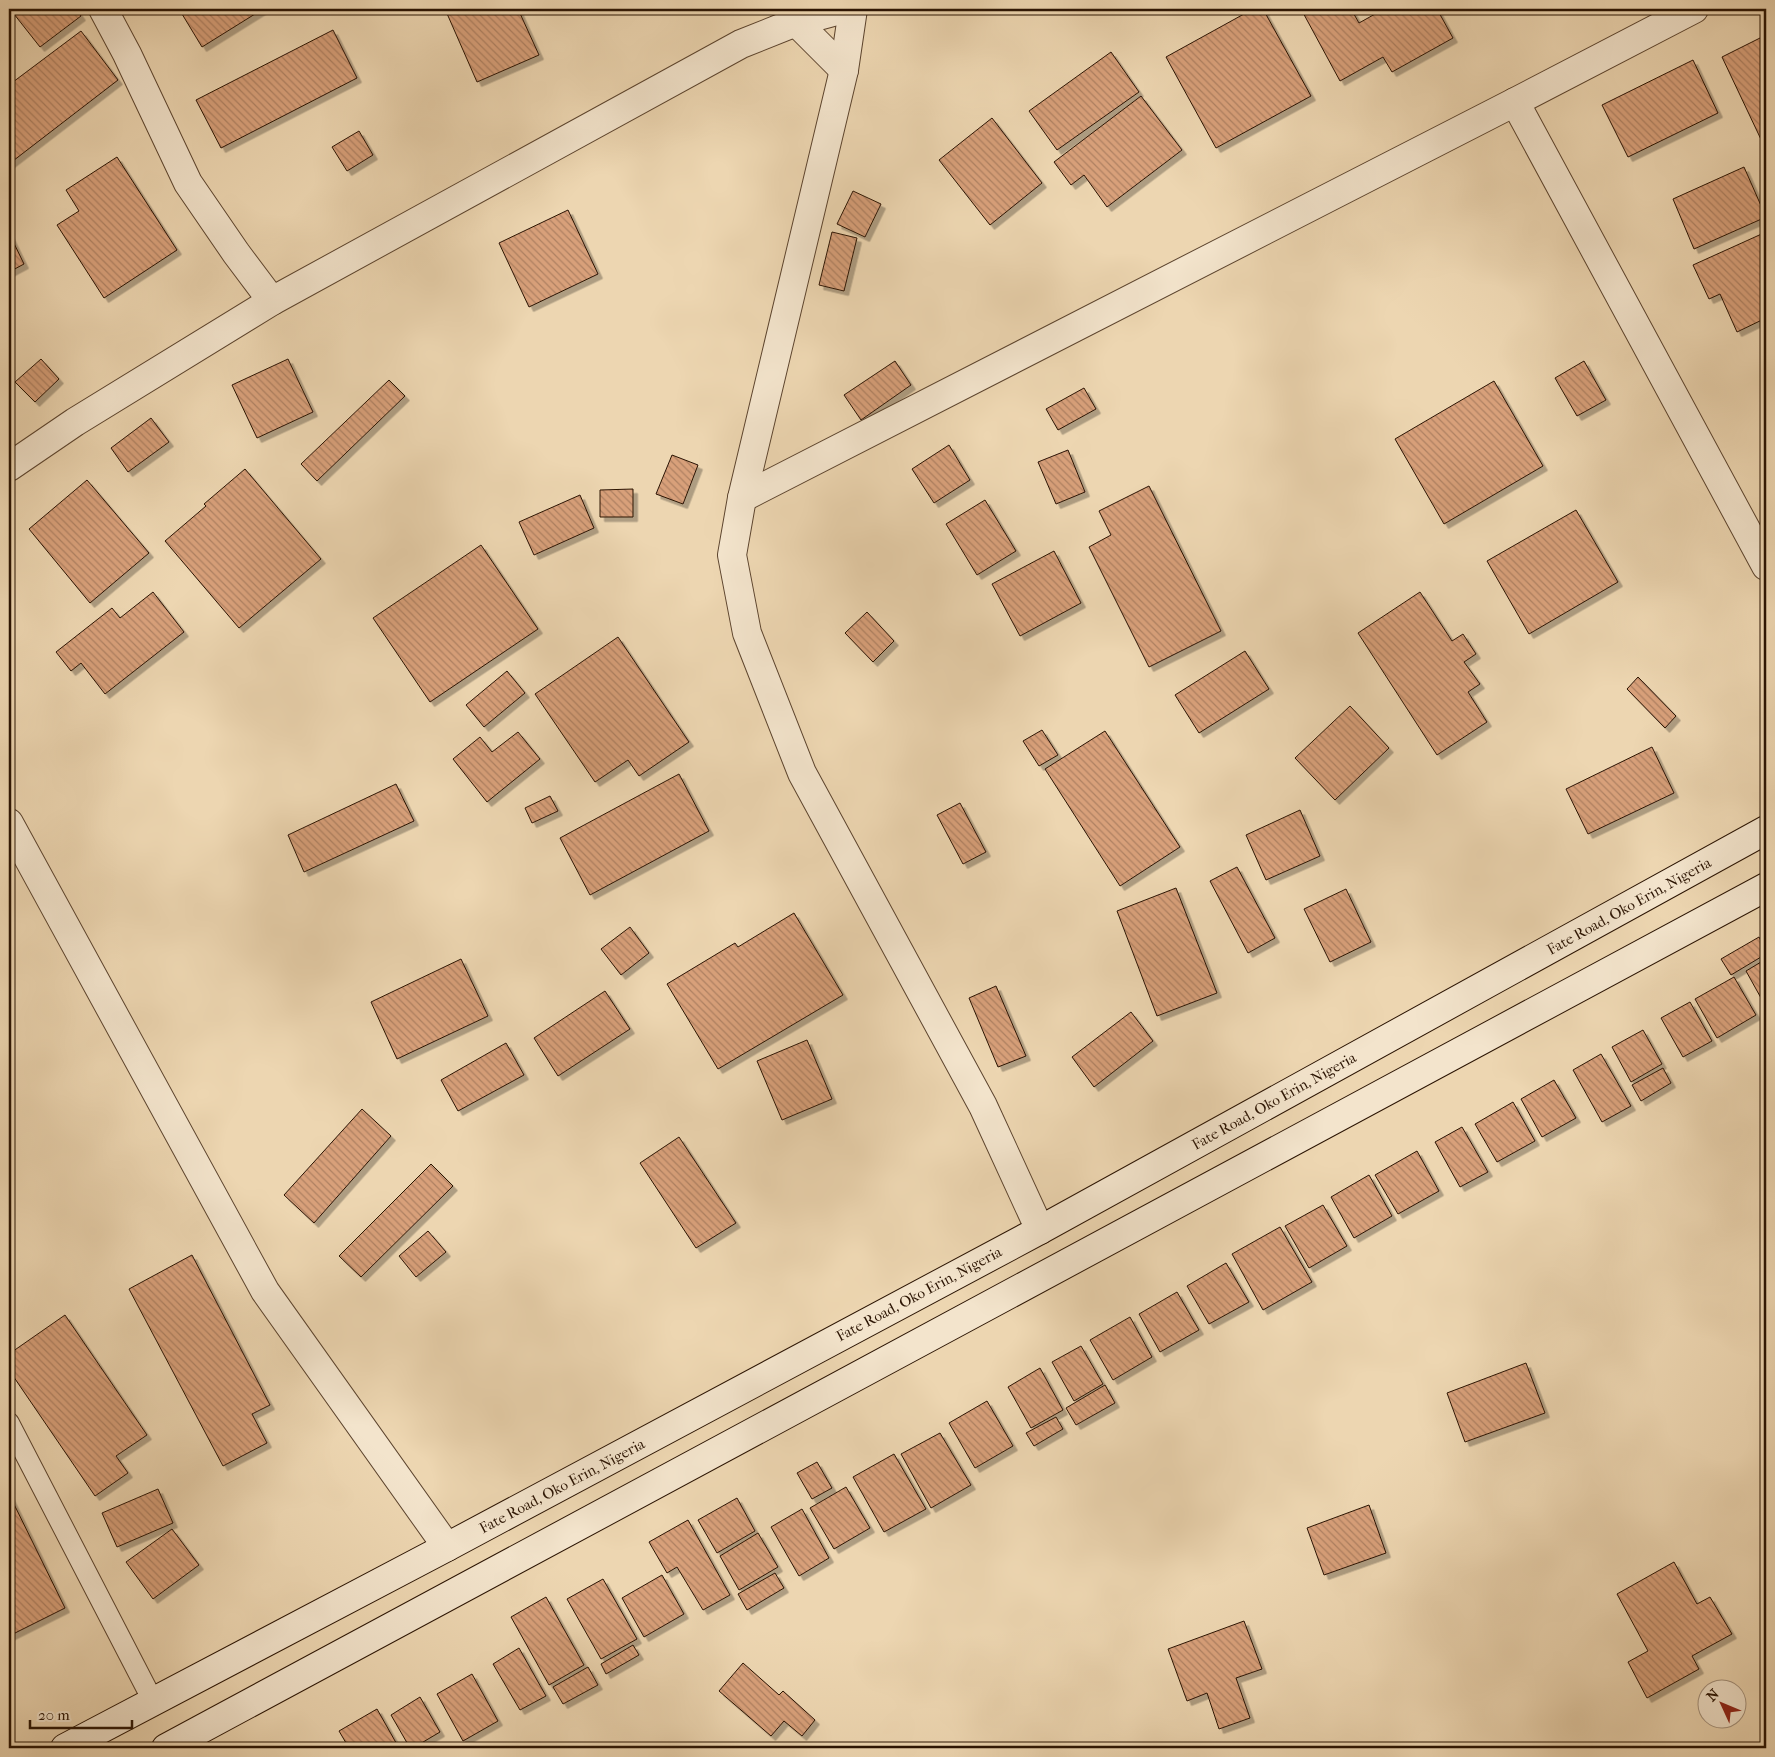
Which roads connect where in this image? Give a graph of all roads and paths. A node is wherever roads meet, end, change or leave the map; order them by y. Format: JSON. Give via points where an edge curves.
{"nodes":[{"id":1,"x":103,"y":9,"type":"edge"},
{"id":2,"x":844,"y":9,"type":"edge"},
{"id":3,"x":853,"y":9,"type":"edge"},
{"id":4,"x":1694,"y":9,"type":"edge"},
{"id":5,"x":796,"y":22,"type":"junction"},
{"id":6,"x":844,"y":70,"type":"junction"},
{"id":7,"x":1515,"y":102,"type":"junction"},
{"id":8,"x":272,"y":301,"type":"junction"},
{"id":9,"x":9,"y":467,"type":"edge"},
{"id":10,"x":742,"y":498,"type":"junction"},
{"id":11,"x":1766,"y":566,"type":"edge"},
{"id":12,"x":9,"y":823,"type":"edge"},
{"id":13,"x":1766,"y":830,"type":"edge"},
{"id":14,"x":1766,"y":887,"type":"edge"},
{"id":15,"x":1040,"y":1230,"type":"junction"},
{"id":16,"x":9,"y":1423,"type":"edge"},
{"id":17,"x":447,"y":1547,"type":"junction"},
{"id":18,"x":153,"y":1701,"type":"junction"},
{"id":19,"x":65,"y":1748,"type":"edge"},
{"id":20,"x":166,"y":1748,"type":"edge"}],
"edges":[{"from":1,"to":8,"type":"street","via":[[188,183]]},
{"from":2,"to":5,"type":"street"},
{"from":3,"to":6,"type":"street"},
{"from":4,"to":7,"type":"street"},
{"from":5,"to":6,"type":"street"},
{"from":5,"to":8,"type":"street","via":[[740,44]]},
{"from":6,"to":10,"type":"street"},
{"from":7,"to":10,"type":"street"},
{"from":7,"to":11,"type":"street"},
{"from":8,"to":9,"type":"street","via":[[74,422]]},
{"from":10,"to":15,"type":"street","via":[[732,555],[747,633],[802,773],[983,1106]]},
{"from":12,"to":17,"type":"street","via":[[265,1291]]},
{"from":13,"to":15,"type":"street","name":"Fate Road, Oko Erin, Nigeria"},
{"from":14,"to":20,"type":"street"},
{"from":15,"to":17,"type":"street","name":"Fate Road, Oko Erin, Nigeria"},
{"from":16,"to":18,"type":"lane"},
{"from":17,"to":18,"type":"street","name":"Fate Road, Oko Erin, Nigeria"},
{"from":18,"to":19,"type":"street","name":"Fate Road, Oko Erin, Nigeria"}]}
